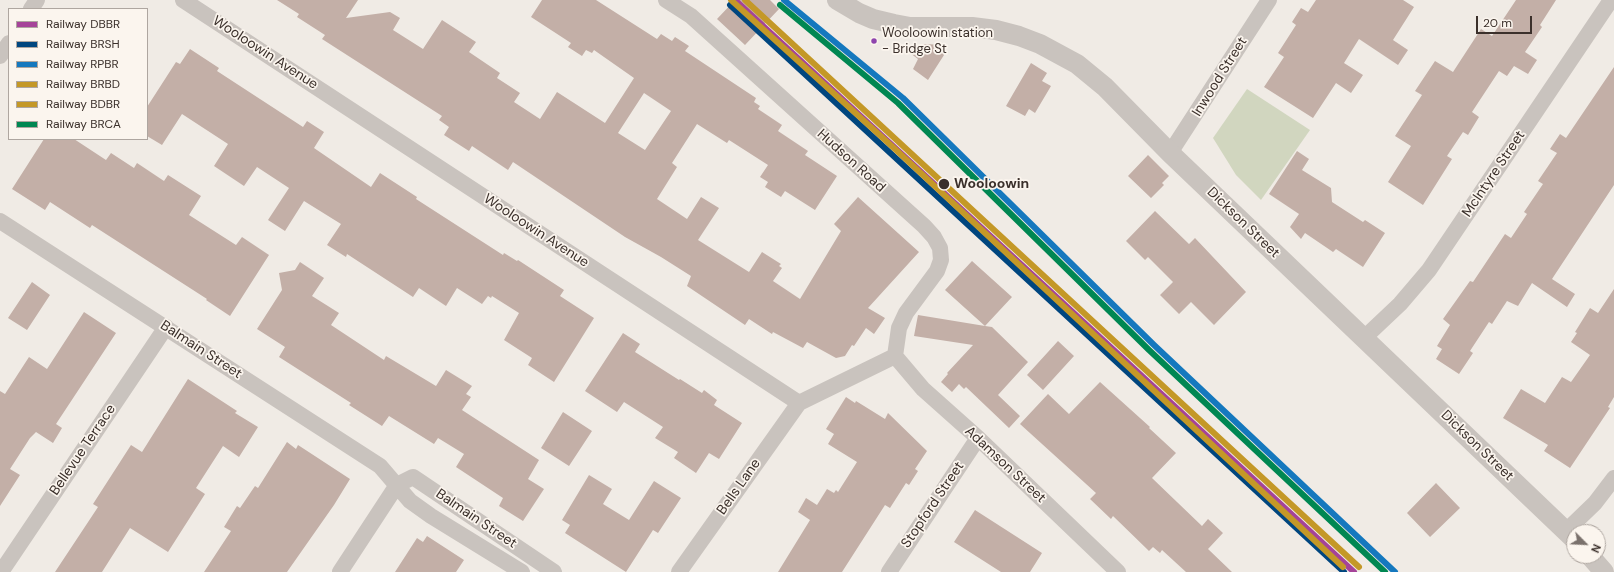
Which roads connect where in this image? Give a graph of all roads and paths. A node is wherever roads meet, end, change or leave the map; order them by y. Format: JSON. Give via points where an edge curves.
{"nodes":[{"id":1,"x":183,"y":0,"type":"edge"},
{"id":2,"x":666,"y":0,"type":"edge"},
{"id":3,"x":837,"y":0,"type":"edge"},
{"id":4,"x":1269,"y":0,"type":"edge"},
{"id":5,"x":1611,"y":0,"type":"edge"},
{"id":6,"x":8,"y":44,"type":"edge"},
{"id":7,"x":0,"y":56,"type":"edge"},
{"id":8,"x":1170,"y":153,"type":"junction"},
{"id":9,"x":0,"y":221,"type":"edge"},
{"id":10,"x":166,"y":327,"type":"junction"},
{"id":11,"x":1364,"y":338,"type":"junction"},
{"id":12,"x":895,"y":356,"type":"junction"},
{"id":13,"x":799,"y":403,"type":"junction"},
{"id":14,"x":978,"y":438,"type":"junction"},
{"id":15,"x":1614,"y":478,"type":"edge"},
{"id":16,"x":397,"y":485,"type":"junction"},
{"id":17,"x":1579,"y":524,"type":"edge"},
{"id":18,"x":1566,"y":531,"type":"edge"},
{"id":19,"x":1597,"y":564,"type":"edge"},
{"id":20,"x":681,"y":571,"type":"edge"},
{"id":21,"x":1,"y":572,"type":"edge"},
{"id":22,"x":340,"y":572,"type":"edge"},
{"id":23,"x":522,"y":572,"type":"edge"},
{"id":24,"x":554,"y":572,"type":"edge"},
{"id":25,"x":889,"y":572,"type":"edge"},
{"id":26,"x":1118,"y":572,"type":"edge"},
{"id":27,"x":1604,"y":572,"type":"edge"}],
"edges":[{"from":1,"to":13,"type":"street","name":"Wooloowin Avenue"},
{"from":2,"to":12,"type":"street","name":"Hudson Road","via":[[691,16],[934,237],[940,248],[942,260],[938,271],[906,313],[899,328]]},
{"from":3,"to":8,"type":"street","name":"Dickson Street","via":[[873,19],[910,27],[972,27],[996,30],[1040,44],[1062,55],[1105,87]]},
{"from":4,"to":8,"type":"street","name":"Inwood Street"},
{"from":5,"to":11,"type":"street","name":"McIntyre Street","via":[[1429,270],[1400,304]]},
{"from":6,"to":7,"type":"street"},
{"from":8,"to":11,"type":"street","name":"Dickson Street"},
{"from":9,"to":10,"type":"street","name":"Balmain Street"},
{"from":10,"to":16,"type":"street","name":"Balmain Street","via":[[380,466]]},
{"from":10,"to":21,"type":"street","name":"Bellevue Terrace"},
{"from":11,"to":18,"type":"street","name":"Dickson Street"},
{"from":12,"to":13,"type":"street"},
{"from":12,"to":14,"type":"street","name":"Adamson Street","via":[[923,389]]},
{"from":13,"to":20,"type":"street","name":"Bells Lane"},
{"from":14,"to":25,"type":"street","name":"Stopford Street"},
{"from":14,"to":26,"type":"street","name":"Adamson Street"},
{"from":15,"to":17,"type":"street"},
{"from":16,"to":22,"type":"street"},
{"from":16,"to":23,"type":"street","name":"Balmain Street","via":[[410,501],[431,516]]},
{"from":16,"to":24,"type":"street","name":"Balmain Street","via":[[413,477]]},
{"from":19,"to":27,"type":"street"}]}
